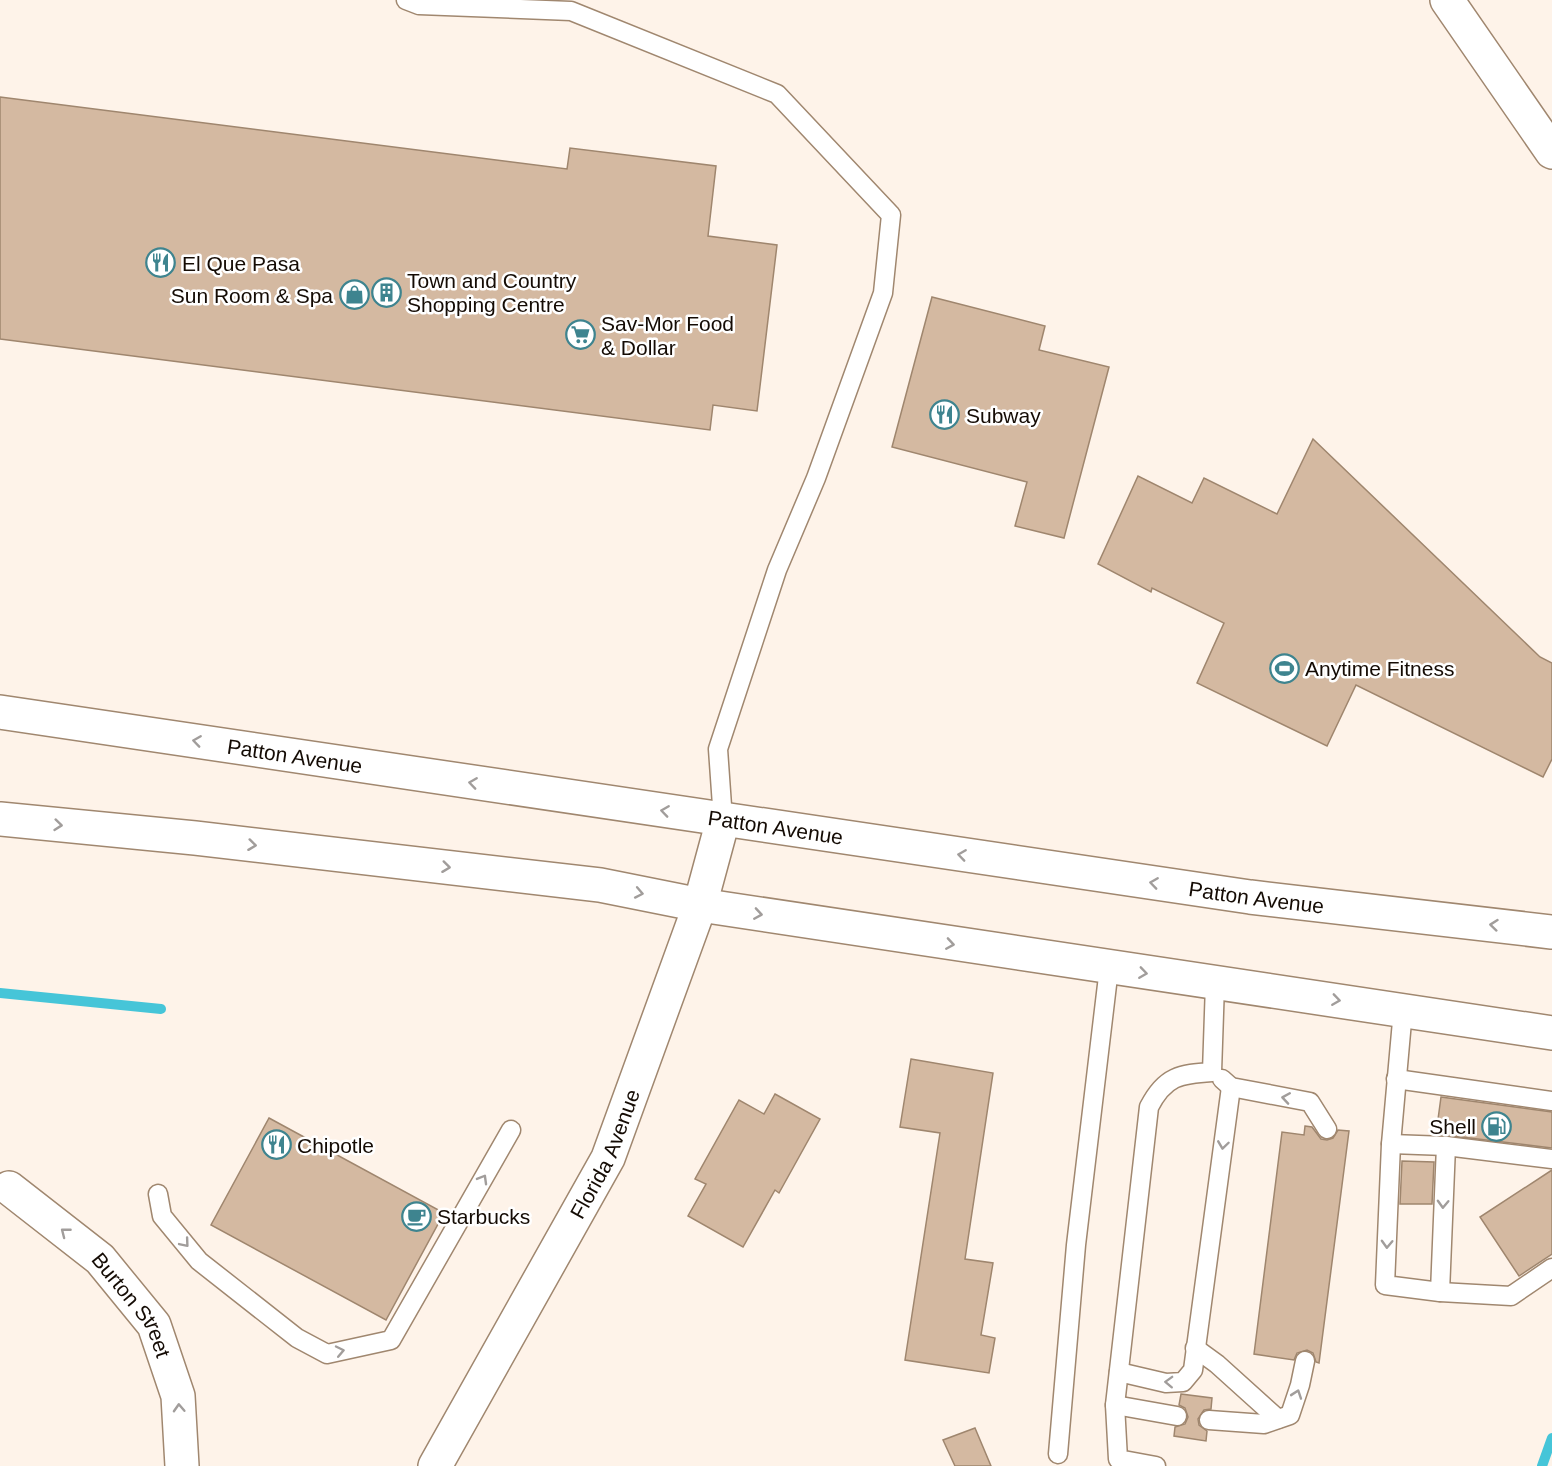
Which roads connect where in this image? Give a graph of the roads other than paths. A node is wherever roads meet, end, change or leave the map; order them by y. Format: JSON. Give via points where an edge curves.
{"nodes":[{"id":1,"x":406,"y":0,"type":"edge"},
{"id":2,"x":1447,"y":0,"type":"edge"},
{"id":3,"x":1552,"y":152,"type":"edge"},
{"id":4,"x":0,"y":712,"type":"edge"},
{"id":5,"x":0,"y":819,"type":"edge"},
{"id":6,"x":723,"y":820,"type":"junction"},
{"id":7,"x":700,"y":905,"type":"junction"},
{"id":8,"x":1552,"y":932,"type":"edge"},
{"id":9,"x":1109,"y":968,"type":"junction"},
{"id":10,"x":1215,"y":984,"type":"junction"},
{"id":11,"x":1403,"y":1010,"type":"junction"},
{"id":12,"x":1552,"y":1033,"type":"edge"},
{"id":13,"x":1212,"y":1072,"type":"junction"},
{"id":14,"x":1396,"y":1079,"type":"junction"},
{"id":15,"x":1231,"y":1087,"type":"junction"},
{"id":16,"x":1552,"y":1101,"type":"edge"},
{"id":17,"x":1327,"y":1129,"type":"dead end"},
{"id":18,"x":511,"y":1130,"type":"dead end"},
{"id":19,"x":1391,"y":1144,"type":"junction"},
{"id":20,"x":1446,"y":1146,"type":"junction"},
{"id":21,"x":1552,"y":1159,"type":"edge"},
{"id":22,"x":5,"y":1185,"type":"edge"},
{"id":23,"x":158,"y":1194,"type":"dead end"},
{"id":24,"x":1552,"y":1268,"type":"edge"},
{"id":25,"x":1440,"y":1292,"type":"junction"},
{"id":26,"x":1195,"y":1348,"type":"junction"},
{"id":27,"x":1305,"y":1361,"type":"dead end"},
{"id":28,"x":1119,"y":1372,"type":"junction"},
{"id":29,"x":1115,"y":1405,"type":"junction"},
{"id":30,"x":1177,"y":1416,"type":"dead end"},
{"id":31,"x":1278,"y":1419,"type":"junction"},
{"id":32,"x":1209,"y":1420,"type":"dead end"},
{"id":33,"x":1058,"y":1454,"type":"dead end"},
{"id":34,"x":182,"y":1466,"type":"edge"},
{"id":35,"x":435,"y":1466,"type":"edge"},
{"id":36,"x":1156,"y":1466,"type":"edge"}],
"edges":[{"from":1,"to":6,"type":"lane","via":[[419,5],[571,11],[777,94],[891,215],[883,293],[816,478],[777,570],[718,749]]},
{"from":2,"to":3,"type":"main road"},
{"from":6,"to":4,"type":"main road","name":"Patton Avenue","one_way":true},
{"from":5,"to":7,"type":"main road","one_way":true,"via":[[600,885]]},
{"from":6,"to":7,"type":"main road","name":"Florida Avenue"},
{"from":8,"to":6,"type":"main road","name":"Patton Avenue","one_way":true,"via":[[1250,897]]},
{"from":7,"to":9,"type":"main road","one_way":true},
{"from":7,"to":35,"type":"main road","name":"Florida Avenue","via":[[608,1158]]},
{"from":9,"to":10,"type":"main road","one_way":true},
{"from":9,"to":33,"type":"lane","via":[[1076,1245]]},
{"from":10,"to":11,"type":"main road","one_way":true},
{"from":10,"to":13,"type":"lane"},
{"from":11,"to":12,"type":"main road"},
{"from":11,"to":14,"type":"lane"},
{"from":13,"to":15,"type":"lane"},
{"from":13,"to":28,"type":"lane","via":[[1182,1074],[1158,1089],[1149,1107]]},
{"from":14,"to":16,"type":"lane"},
{"from":14,"to":19,"type":"lane"},
{"from":17,"to":15,"type":"lane","one_way":true,"via":[[1311,1102]]},
{"from":15,"to":26,"type":"lane","one_way":true},
{"from":23,"to":18,"type":"lane","one_way":true,"via":[[162,1216],[200,1261],[297,1338],[327,1354],[391,1340]]},
{"from":19,"to":20,"type":"lane"},
{"from":19,"to":25,"type":"lane","one_way":true,"via":[[1385,1285]]},
{"from":20,"to":21,"type":"lane"},
{"from":20,"to":25,"type":"lane","one_way":true},
{"from":34,"to":22,"type":"main road","name":"Burton Street","one_way":true,"via":[[178,1396],[154,1324],[100,1259]]},
{"from":24,"to":25,"type":"lane","via":[[1511,1296]]},
{"from":26,"to":28,"type":"lane","one_way":true,"via":[[1192,1370],[1183,1382],[1166,1383]]},
{"from":26,"to":31,"type":"lane"},
{"from":31,"to":27,"type":"lane","one_way":true,"via":[[1290,1415]]},
{"from":28,"to":29,"type":"lane"},
{"from":29,"to":30,"type":"lane"},
{"from":29,"to":36,"type":"lane","via":[[1118,1459]]},
{"from":31,"to":32,"type":"lane","via":[[1264,1424]]}]}
